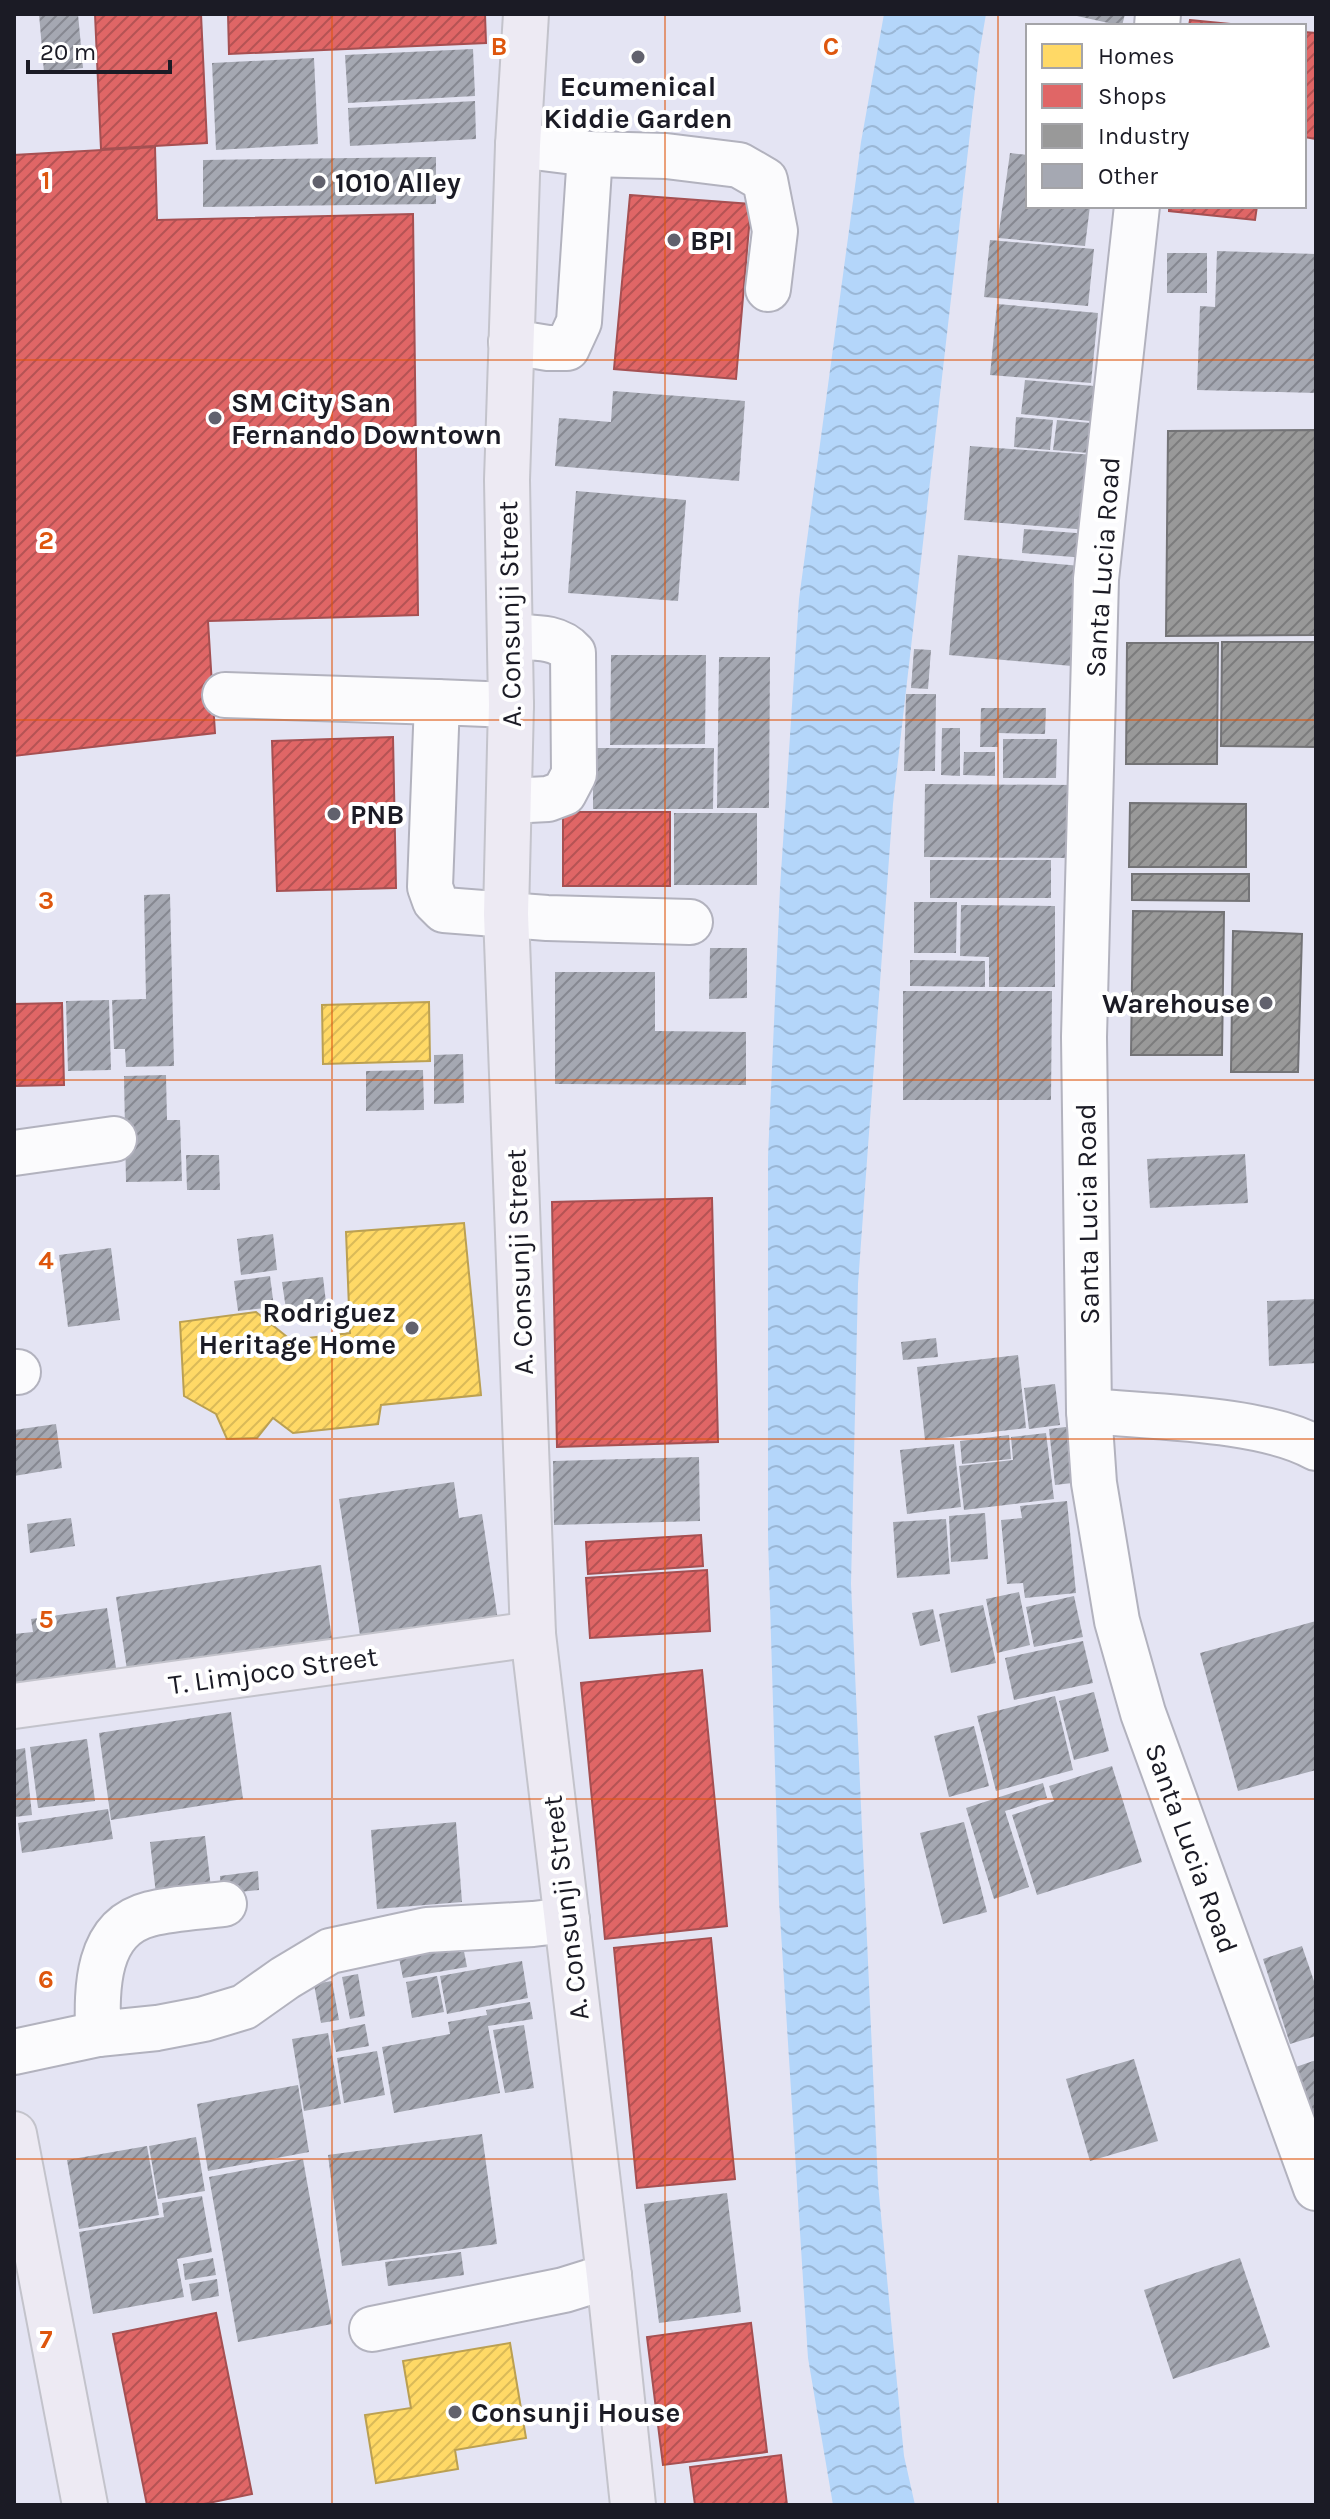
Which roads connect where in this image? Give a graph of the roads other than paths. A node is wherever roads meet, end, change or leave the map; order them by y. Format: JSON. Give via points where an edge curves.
{"nodes":[{"id":1,"x":526,"y":14,"type":"edge"},
{"id":2,"x":518,"y":145,"type":"junction"},
{"id":3,"x":590,"y":154,"type":"junction"},
{"id":4,"x":1137,"y":208,"type":"edge"},
{"id":5,"x":768,"y":289,"type":"dead end"},
{"id":6,"x":511,"y":342,"type":"junction"},
{"id":7,"x":510,"y":637,"type":"junction"},
{"id":8,"x":225,"y":695,"type":"dead end"},
{"id":9,"x":437,"y":702,"type":"junction"},
{"id":10,"x":511,"y":705,"type":"junction"},
{"id":11,"x":509,"y":801,"type":"junction"},
{"id":12,"x":506,"y":914,"type":"junction"},
{"id":13,"x":690,"y":922,"type":"dead end"},
{"id":14,"x":114,"y":1139,"type":"dead end"},
{"id":15,"x":14,"y":1153,"type":"edge"},
{"id":16,"x":1089,"y":1411,"type":"junction"},
{"id":17,"x":1316,"y":1448,"type":"edge"},
{"id":18,"x":533,"y":1634,"type":"junction"},
{"id":19,"x":14,"y":1706,"type":"edge"},
{"id":20,"x":224,"y":1904,"type":"dead end"},
{"id":21,"x":567,"y":1920,"type":"junction"},
{"id":22,"x":98,"y":2034,"type":"junction"},
{"id":23,"x":14,"y":2052,"type":"edge"},
{"id":24,"x":14,"y":2134,"type":"edge"},
{"id":25,"x":1316,"y":2188,"type":"edge"},
{"id":26,"x":609,"y":2276,"type":"junction"},
{"id":27,"x":372,"y":2329,"type":"dead end"},
{"id":28,"x":85,"y":2505,"type":"edge"},
{"id":29,"x":633,"y":2505,"type":"edge"}],
"edges":[{"from":1,"to":2,"type":"main road","name":"A. Consunji Street"},
{"from":2,"to":3,"type":"street"},
{"from":2,"to":6,"type":"main road","name":"A. Consunji Street"},
{"from":3,"to":5,"type":"street","via":[[739,165],[765,180],[775,231]]},
{"from":3,"to":6,"type":"street","via":[[579,322],[567,348]]},
{"from":4,"to":16,"type":"street","name":"Santa Lucia Road","via":[[1096,579],[1084,1037]]},
{"from":6,"to":7,"type":"main road","name":"A. Consunji Street"},
{"from":7,"to":10,"type":"main road","name":"A. Consunji Street"},
{"from":7,"to":11,"type":"street","via":[[564,644],[573,653],[574,774],[564,793]]},
{"from":8,"to":9,"type":"street"},
{"from":9,"to":10,"type":"street"},
{"from":9,"to":12,"type":"street","via":[[430,887],[444,910]]},
{"from":10,"to":11,"type":"main road","name":"A. Consunji Street"},
{"from":11,"to":12,"type":"main road","name":"A. Consunji Street"},
{"from":12,"to":13,"type":"street"},
{"from":12,"to":18,"type":"main road","name":"A. Consunji Street"},
{"from":14,"to":15,"type":"street"},
{"from":16,"to":17,"type":"street","via":[[1224,1424],[1297,1438]]},
{"from":16,"to":25,"type":"street","name":"Santa Lucia Road","via":[[1094,1483],[1117,1621],[1143,1713]]},
{"from":18,"to":19,"type":"main road","name":"T. Limjoco Street"},
{"from":18,"to":21,"type":"main road","name":"A. Consunji Street"},
{"from":20,"to":22,"type":"street","via":[[150,1914],[120,1932],[107,1948],[97,1988]]},
{"from":21,"to":22,"type":"street","via":[[427,1930],[330,1951],[244,2007],[157,2028]]},
{"from":21,"to":26,"type":"main road","name":"A. Consunji Street"},
{"from":22,"to":23,"type":"street"},
{"from":24,"to":28,"type":"main road"},
{"from":26,"to":27,"type":"street"},
{"from":26,"to":29,"type":"main road","name":"A. Consunji Street"}]}
